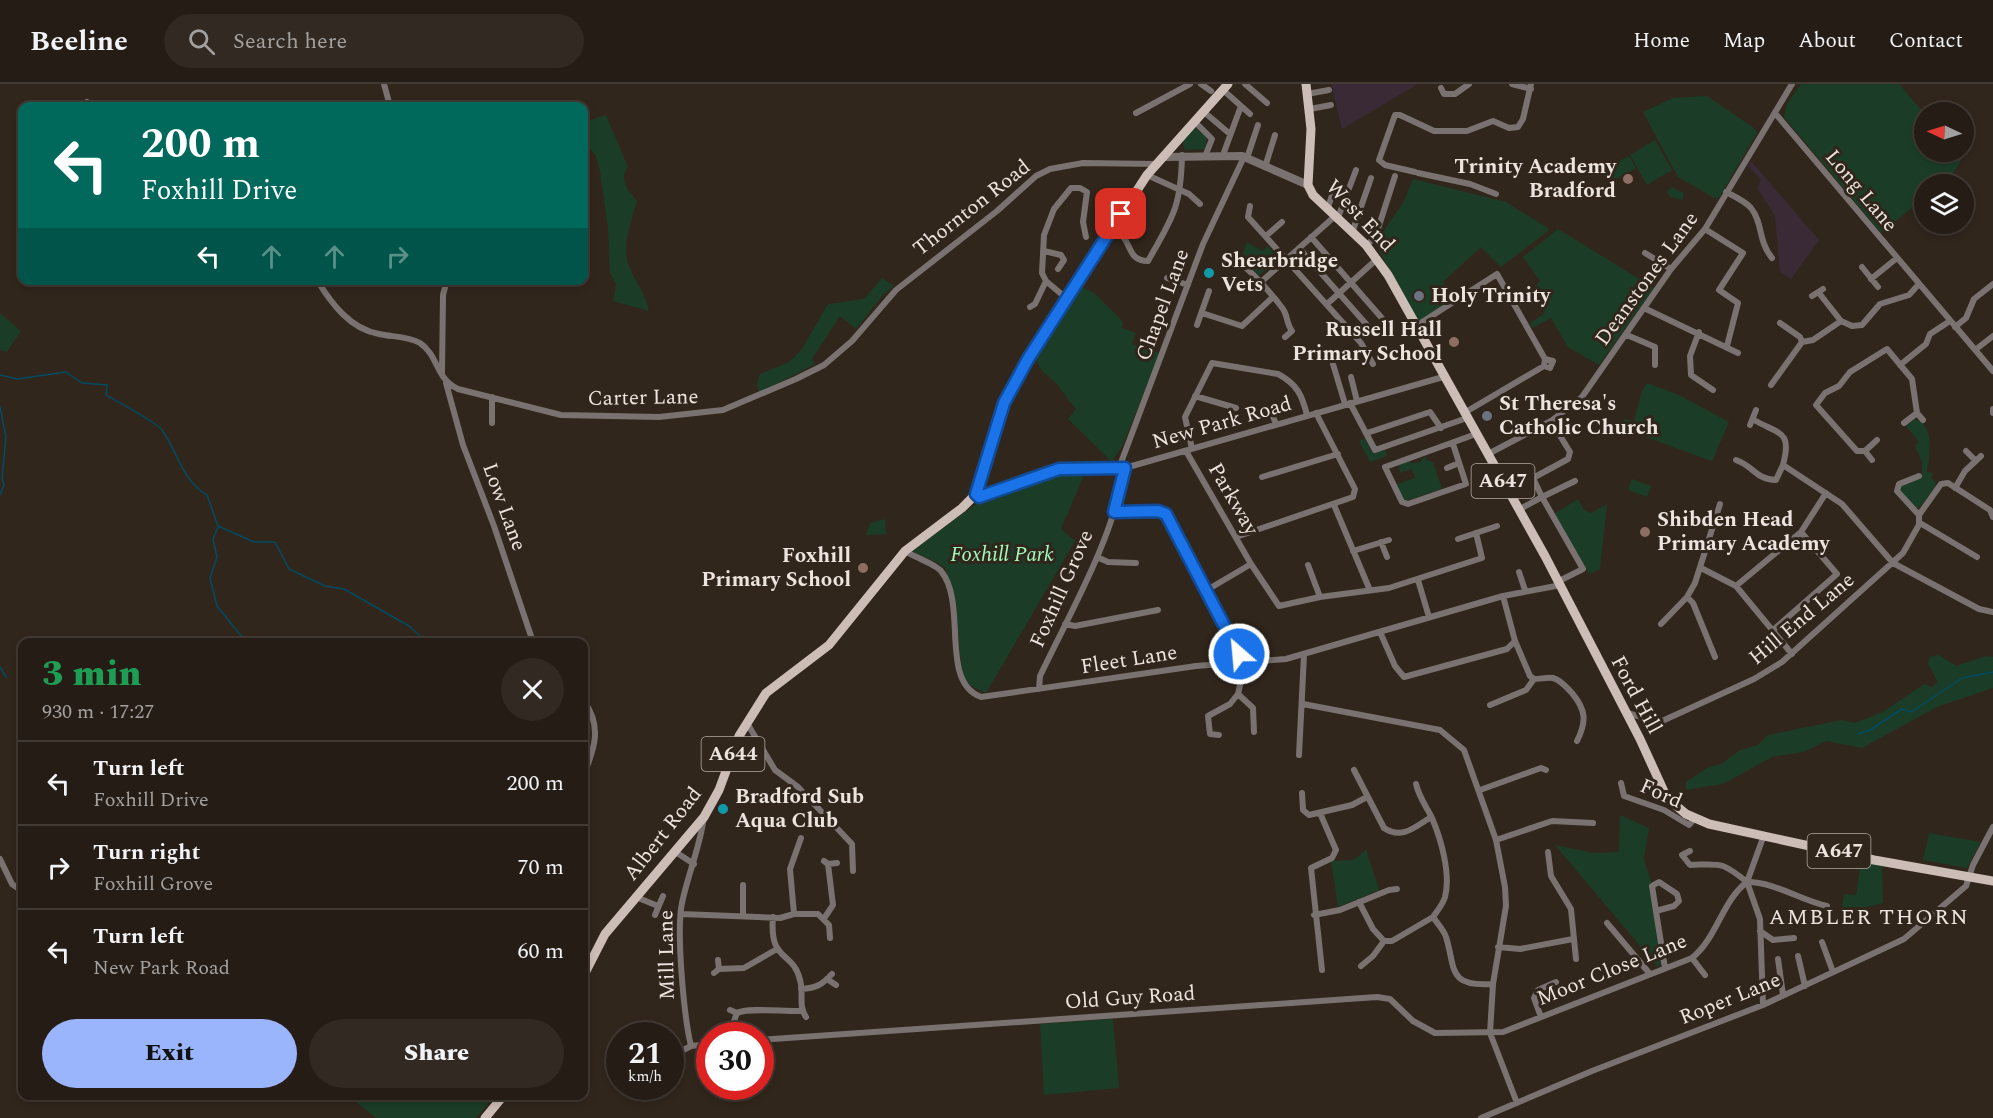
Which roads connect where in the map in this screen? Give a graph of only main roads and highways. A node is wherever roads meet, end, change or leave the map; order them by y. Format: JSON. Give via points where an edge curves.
{"nodes":[{"id":1,"x":1306,"y":84,"type":"edge"},
{"id":2,"x":1225,"y":87,"type":"edge"},
{"id":3,"x":1560,"y":583,"type":"joint"},
{"id":4,"x":1993,"y":881,"type":"edge"},
{"id":5,"x":588,"y":967,"type":"edge"},
{"id":6,"x":500,"y":1100,"type":"edge"},
{"id":7,"x":485,"y":1118,"type":"edge"}],
"edges":[{"from":1,"to":3,"type":"main road","name":"West End","number":"A647","via":[[1310,109],[1308,185],[1312,195],[1377,259]]},
{"from":2,"to":5,"type":"main road","name":"Albert Road","number":"A644","via":[[1147,175],[1066,297],[1004,403],[976,494],[905,551],[829,645],[766,693],[747,723],[704,817],[605,934]]},
{"from":3,"to":4,"type":"main road","name":"Ford Hill","number":"A647","via":[[1667,798],[1691,816],[1709,824]]},
{"from":6,"to":7,"type":"main road"}]}
